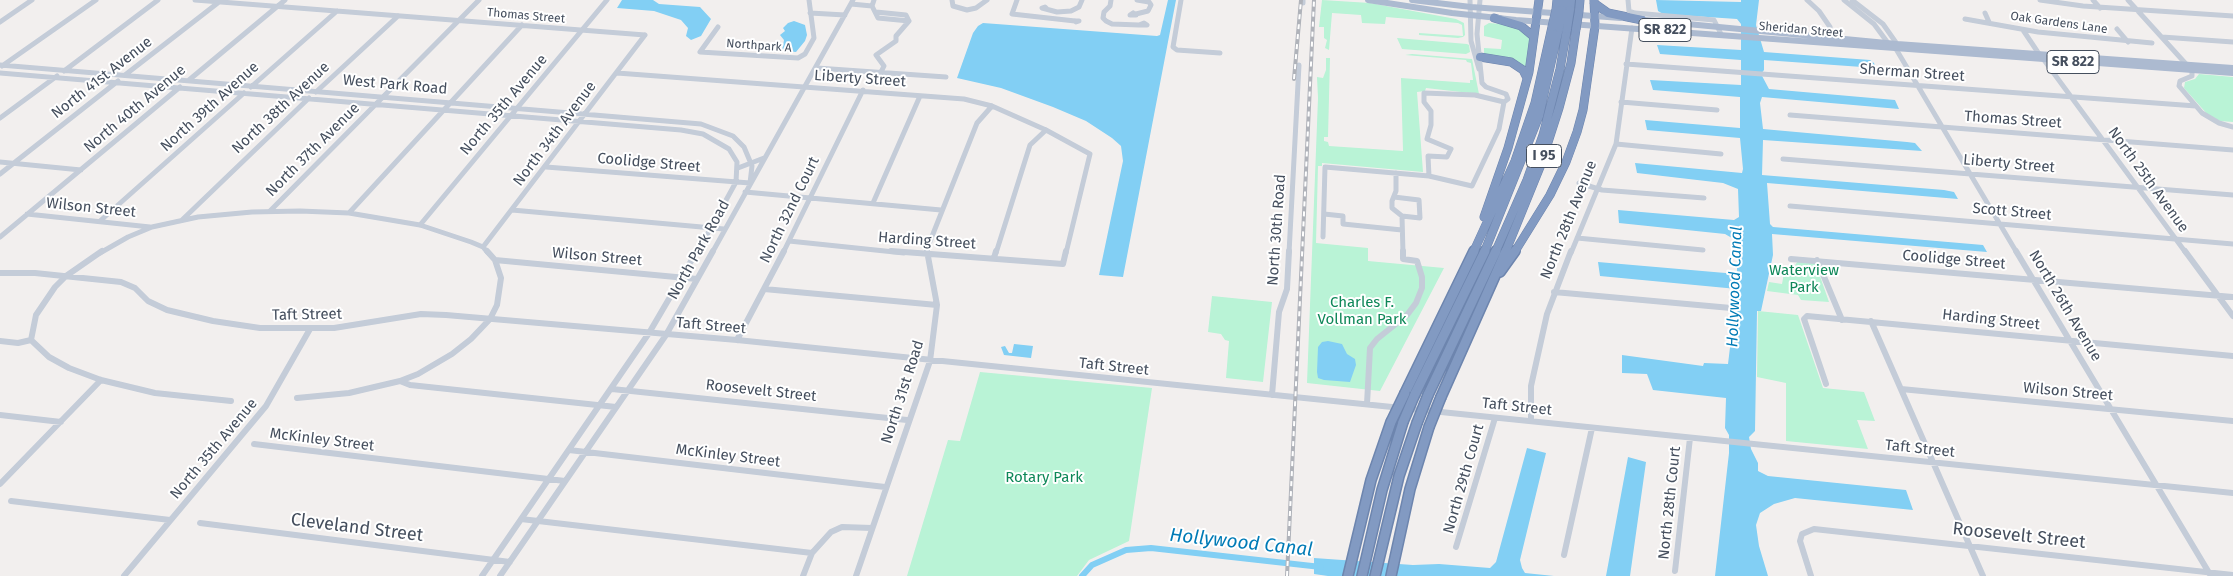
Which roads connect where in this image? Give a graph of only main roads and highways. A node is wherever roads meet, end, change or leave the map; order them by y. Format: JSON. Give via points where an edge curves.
{"nodes":[{"id":1,"x":1368,"y":0,"type":"edge"},
{"id":2,"x":1412,"y":0,"type":"edge"},
{"id":3,"x":1539,"y":0,"type":"edge"},
{"id":4,"x":1556,"y":0,"type":"edge"},
{"id":5,"x":1563,"y":0,"type":"edge"},
{"id":6,"x":1571,"y":0,"type":"edge"},
{"id":7,"x":1580,"y":0,"type":"edge"},
{"id":8,"x":1594,"y":2,"type":"edge"},
{"id":9,"x":1559,"y":10,"type":"junction"},
{"id":10,"x":1536,"y":12,"type":"junction"},
{"id":11,"x":1596,"y":16,"type":"junction"},
{"id":12,"x":1494,"y":18,"type":"junction"},
{"id":13,"x":1642,"y":20,"type":"junction"},
{"id":14,"x":1535,"y":22,"type":"junction"},
{"id":15,"x":1595,"y":26,"type":"junction"},
{"id":16,"x":1564,"y":28,"type":"junction"},
{"id":17,"x":1773,"y":35,"type":"junction"},
{"id":18,"x":1533,"y":36,"type":"junction"},
{"id":19,"x":1896,"y":46,"type":"junction"},
{"id":20,"x":1480,"y":57,"type":"road end"},
{"id":21,"x":2042,"y":57,"type":"junction"},
{"id":22,"x":2186,"y":64,"type":"junction"},
{"id":23,"x":2203,"y":66,"type":"junction"},
{"id":24,"x":2233,"y":68,"type":"edge"},
{"id":25,"x":2171,"y":69,"type":"junction"},
{"id":26,"x":2192,"y":70,"type":"junction"},
{"id":27,"x":2233,"y":73,"type":"edge"},
{"id":28,"x":1527,"y":78,"type":"junction"},
{"id":29,"x":1466,"y":269,"type":"junction"},
{"id":30,"x":1495,"y":278,"type":"junction"},
{"id":31,"x":1410,"y":394,"type":"junction"},
{"id":32,"x":1366,"y":556,"type":"joint"},
{"id":33,"x":1348,"y":576,"type":"edge"},
{"id":34,"x":1362,"y":576,"type":"edge"},
{"id":35,"x":1375,"y":576,"type":"edge"},
{"id":36,"x":1391,"y":576,"type":"edge"}],
"edges":[{"from":1,"to":12,"type":"main road","name":"Sheridan Street","number":"SR 822"},
{"from":2,"to":10,"type":"main road","name":"Sheridan Street","number":"SR 822"},
{"from":3,"to":10,"type":"highway"},
{"from":4,"to":9,"type":"highway"},
{"from":5,"to":9,"type":"highway"},
{"from":6,"to":16,"type":"highway","bridge":true},
{"from":7,"to":16,"type":"highway","number":"I 95","bridge":true,"via":[[1579,11]]},
{"from":8,"to":11,"type":"highway"},
{"from":8,"to":13,"type":"highway","via":[[1608,13]]},
{"from":9,"to":16,"type":"highway","bridge":true},
{"from":10,"to":11,"type":"main road","name":"Sheridan Street","number":"SR 822"},
{"from":10,"to":14,"type":"highway"},
{"from":11,"to":13,"type":"main road","name":"Sheridan Street","number":"SR 822"},
{"from":11,"to":15,"type":"highway"},
{"from":12,"to":14,"type":"main road","name":"Sheridan Street","number":"SR 822"},
{"from":12,"to":18,"type":"highway","via":[[1521,26]]},
{"from":13,"to":17,"type":"main road","name":"Sheridan Street","number":"SR 822","via":[[1734,28]]},
{"from":14,"to":15,"type":"main road","name":"Sheridan Street","number":"SR 822"},
{"from":14,"to":18,"type":"highway"},
{"from":15,"to":17,"type":"main road","name":"Sheridan Street","number":"SR 822","via":[[1736,36]]},
{"from":15,"to":30,"type":"highway","via":[[1583,110],[1566,162],[1541,210]]},
{"from":16,"to":29,"type":"highway","number":"I 95","via":[[1515,161]]},
{"from":16,"to":30,"type":"highway","number":"I 95","via":[[1571,63],[1557,116],[1526,205]]},
{"from":16,"to":31,"type":"highway","via":[[1539,116],[1496,226]]},
{"from":16,"to":35,"type":"highway","bridge":true,"via":[[1543,135],[1493,258],[1417,423],[1399,476]]},
{"from":17,"to":19,"type":"main road","name":"Sheridan Street","number":"SR 822"},
{"from":17,"to":19,"type":"main road","name":"Sheridan Street","number":"SR 822"},
{"from":18,"to":28,"type":"highway"},
{"from":19,"to":21,"type":"main road","name":"Sheridan Street","number":"SR 822"},
{"from":19,"to":21,"type":"main road","name":"Sheridan Street","number":"SR 822","via":[[2019,58]]},
{"from":20,"to":28,"type":"highway","via":[[1511,62],[1523,70]]},
{"from":21,"to":22,"type":"main road","number":"SR 822","via":[[2062,55]]},
{"from":21,"to":25,"type":"main road","name":"Sheridan Street","number":"SR 822"},
{"from":22,"to":23,"type":"main road","number":"SR 822"},
{"from":22,"to":25,"type":"main road","via":[[2183,68]]},
{"from":23,"to":24,"type":"main road","number":"SR 822"},
{"from":23,"to":26,"type":"main road"},
{"from":25,"to":26,"type":"main road","name":"Sheridan Street","number":"SR 822"},
{"from":26,"to":27,"type":"main road","name":"Sheridan Street","number":"SR 822"},
{"from":28,"to":29,"type":"highway","via":[[1508,148]]},
{"from":29,"to":31,"type":"highway","number":"I 95"},
{"from":30,"to":36,"type":"highway","number":"I 95","bridge":true,"via":[[1429,427],[1410,489]]},
{"from":31,"to":32,"type":"highway","bridge":true},
{"from":31,"to":33,"type":"highway","number":"I 95","bridge":true,"via":[[1391,422],[1371,480]]},
{"from":32,"to":34,"type":"highway"}]}
